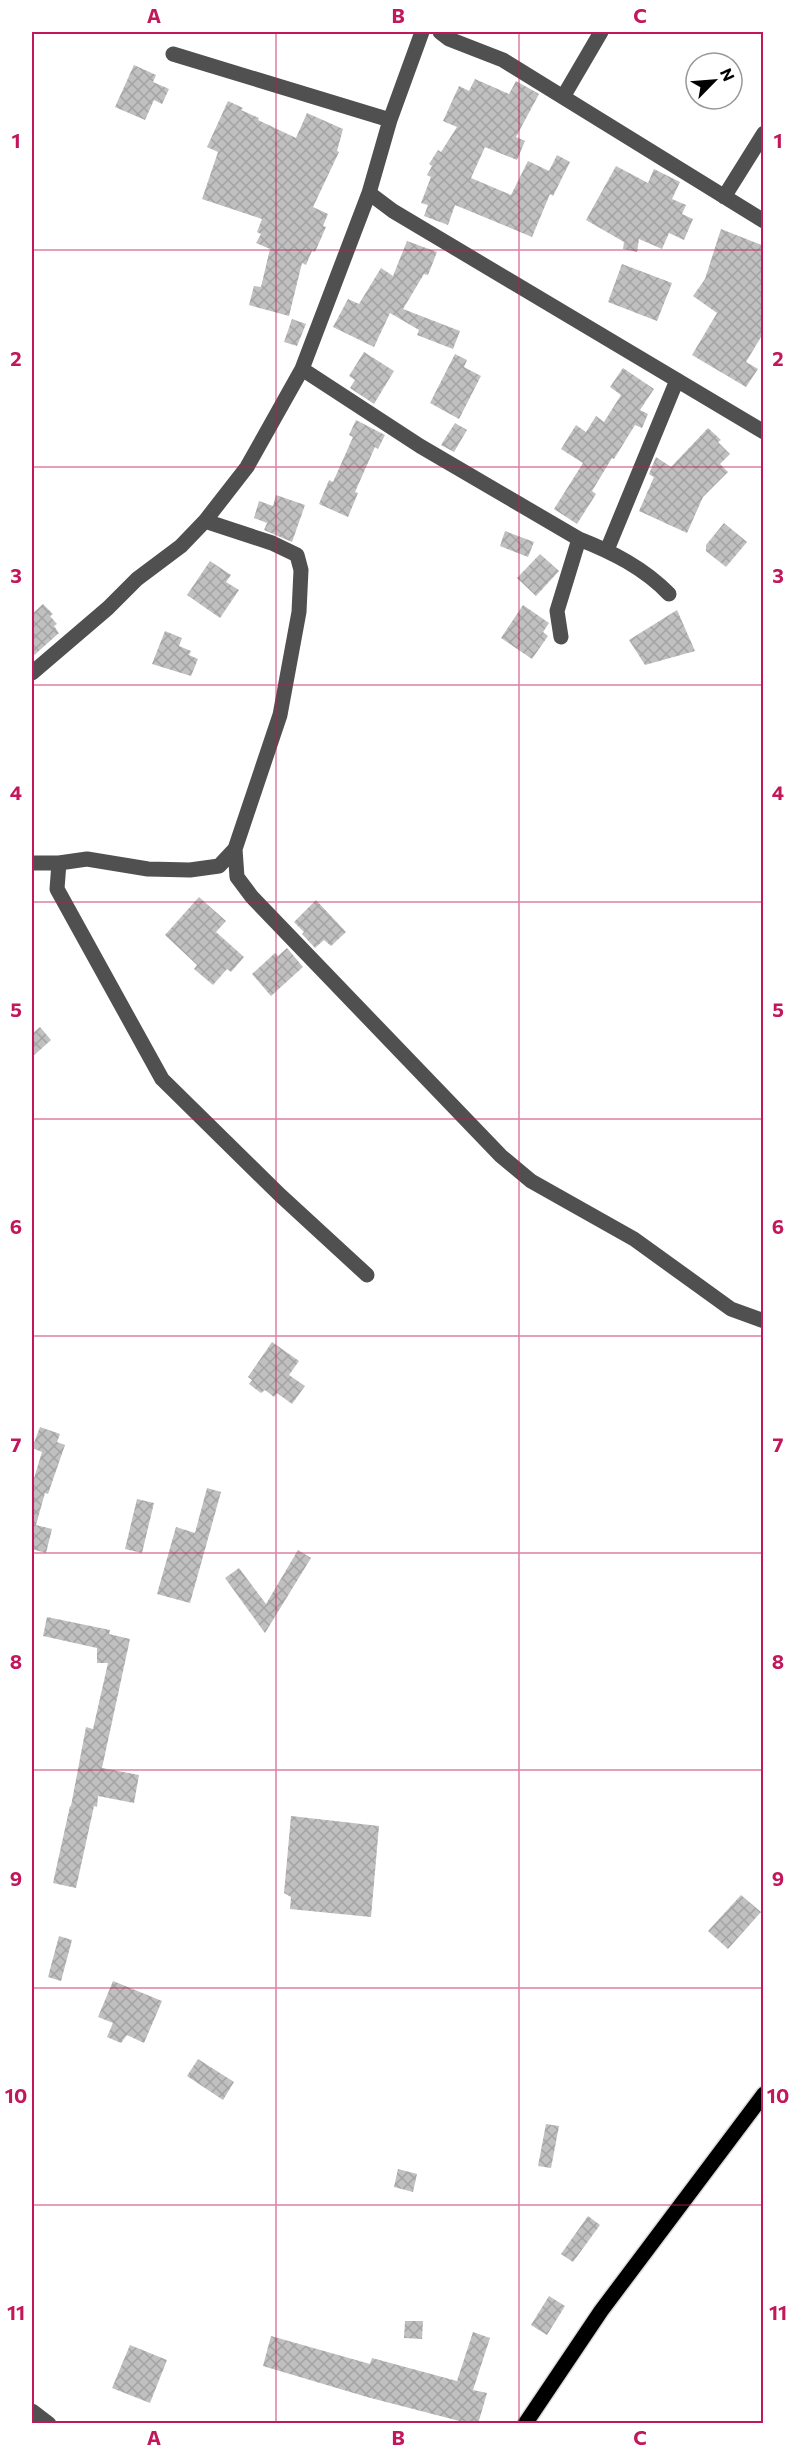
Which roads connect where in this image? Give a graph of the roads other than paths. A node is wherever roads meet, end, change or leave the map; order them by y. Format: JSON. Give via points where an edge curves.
{"nodes":[{"id":1,"x":422,"y":32,"type":"edge"},
{"id":2,"x":440,"y":32,"type":"edge"},
{"id":3,"x":601,"y":32,"type":"edge"},
{"id":4,"x":173,"y":54,"type":"dead end"},
{"id":5,"x":563,"y":97,"type":"junction"},
{"id":6,"x":390,"y":120,"type":"junction"},
{"id":7,"x":764,"y":134,"type":"edge"},
{"id":8,"x":369,"y":193,"type":"junction"},
{"id":9,"x":724,"y":197,"type":"junction"},
{"id":10,"x":764,"y":221,"type":"edge"},
{"id":11,"x":302,"y":369,"type":"junction"},
{"id":12,"x":677,"y":380,"type":"junction"},
{"id":13,"x":764,"y":432,"type":"edge"},
{"id":14,"x":205,"y":521,"type":"junction"},
{"id":15,"x":579,"y":539,"type":"junction"},
{"id":16,"x":607,"y":550,"type":"junction"},
{"id":17,"x":669,"y":594,"type":"dead end"},
{"id":18,"x":561,"y":637,"type":"dead end"},
{"id":19,"x":32,"y":673,"type":"edge"},
{"id":20,"x":235,"y":849,"type":"junction"},
{"id":21,"x":32,"y":863,"type":"edge"},
{"id":22,"x":59,"y":863,"type":"junction"},
{"id":23,"x":367,"y":1275,"type":"dead end"},
{"id":24,"x":764,"y":1321,"type":"edge"},
{"id":25,"x":764,"y":2094,"type":"edge"},
{"id":26,"x":32,"y":2411,"type":"edge"},
{"id":27,"x":49,"y":2424,"type":"edge"},
{"id":28,"x":525,"y":2424,"type":"edge"}],
"edges":[{"from":1,"to":6,"type":"street"},
{"from":2,"to":5,"type":"street","via":[[503,60]]},
{"from":3,"to":5,"type":"street"},
{"from":4,"to":6,"type":"street"},
{"from":5,"to":9,"type":"street"},
{"from":6,"to":8,"type":"street"},
{"from":7,"to":9,"type":"street"},
{"from":8,"to":11,"type":"street"},
{"from":8,"to":12,"type":"street"},
{"from":9,"to":10,"type":"street"},
{"from":11,"to":14,"type":"street","via":[[247,467]]},
{"from":11,"to":15,"type":"street","via":[[420,446]]},
{"from":12,"to":13,"type":"street"},
{"from":12,"to":16,"type":"street"},
{"from":14,"to":19,"type":"street"},
{"from":14,"to":20,"type":"street","via":[[297,555],[301,570],[299,612],[280,715]]},
{"from":15,"to":16,"type":"street"},
{"from":15,"to":18,"type":"street","via":[[557,612]]},
{"from":16,"to":17,"type":"street","via":[[654,578]]},
{"from":20,"to":22,"type":"street","via":[[219,866],[190,870],[148,869],[87,859]]},
{"from":20,"to":24,"type":"street","via":[[237,877],[252,897],[501,1155],[531,1181],[634,1239],[731,1309]]},
{"from":21,"to":22,"type":"street"},
{"from":22,"to":23,"type":"street","via":[[57,889],[162,1079]]},
{"from":25,"to":28,"type":"main road","via":[[601,2311]]},
{"from":26,"to":27,"type":"street"}]}
